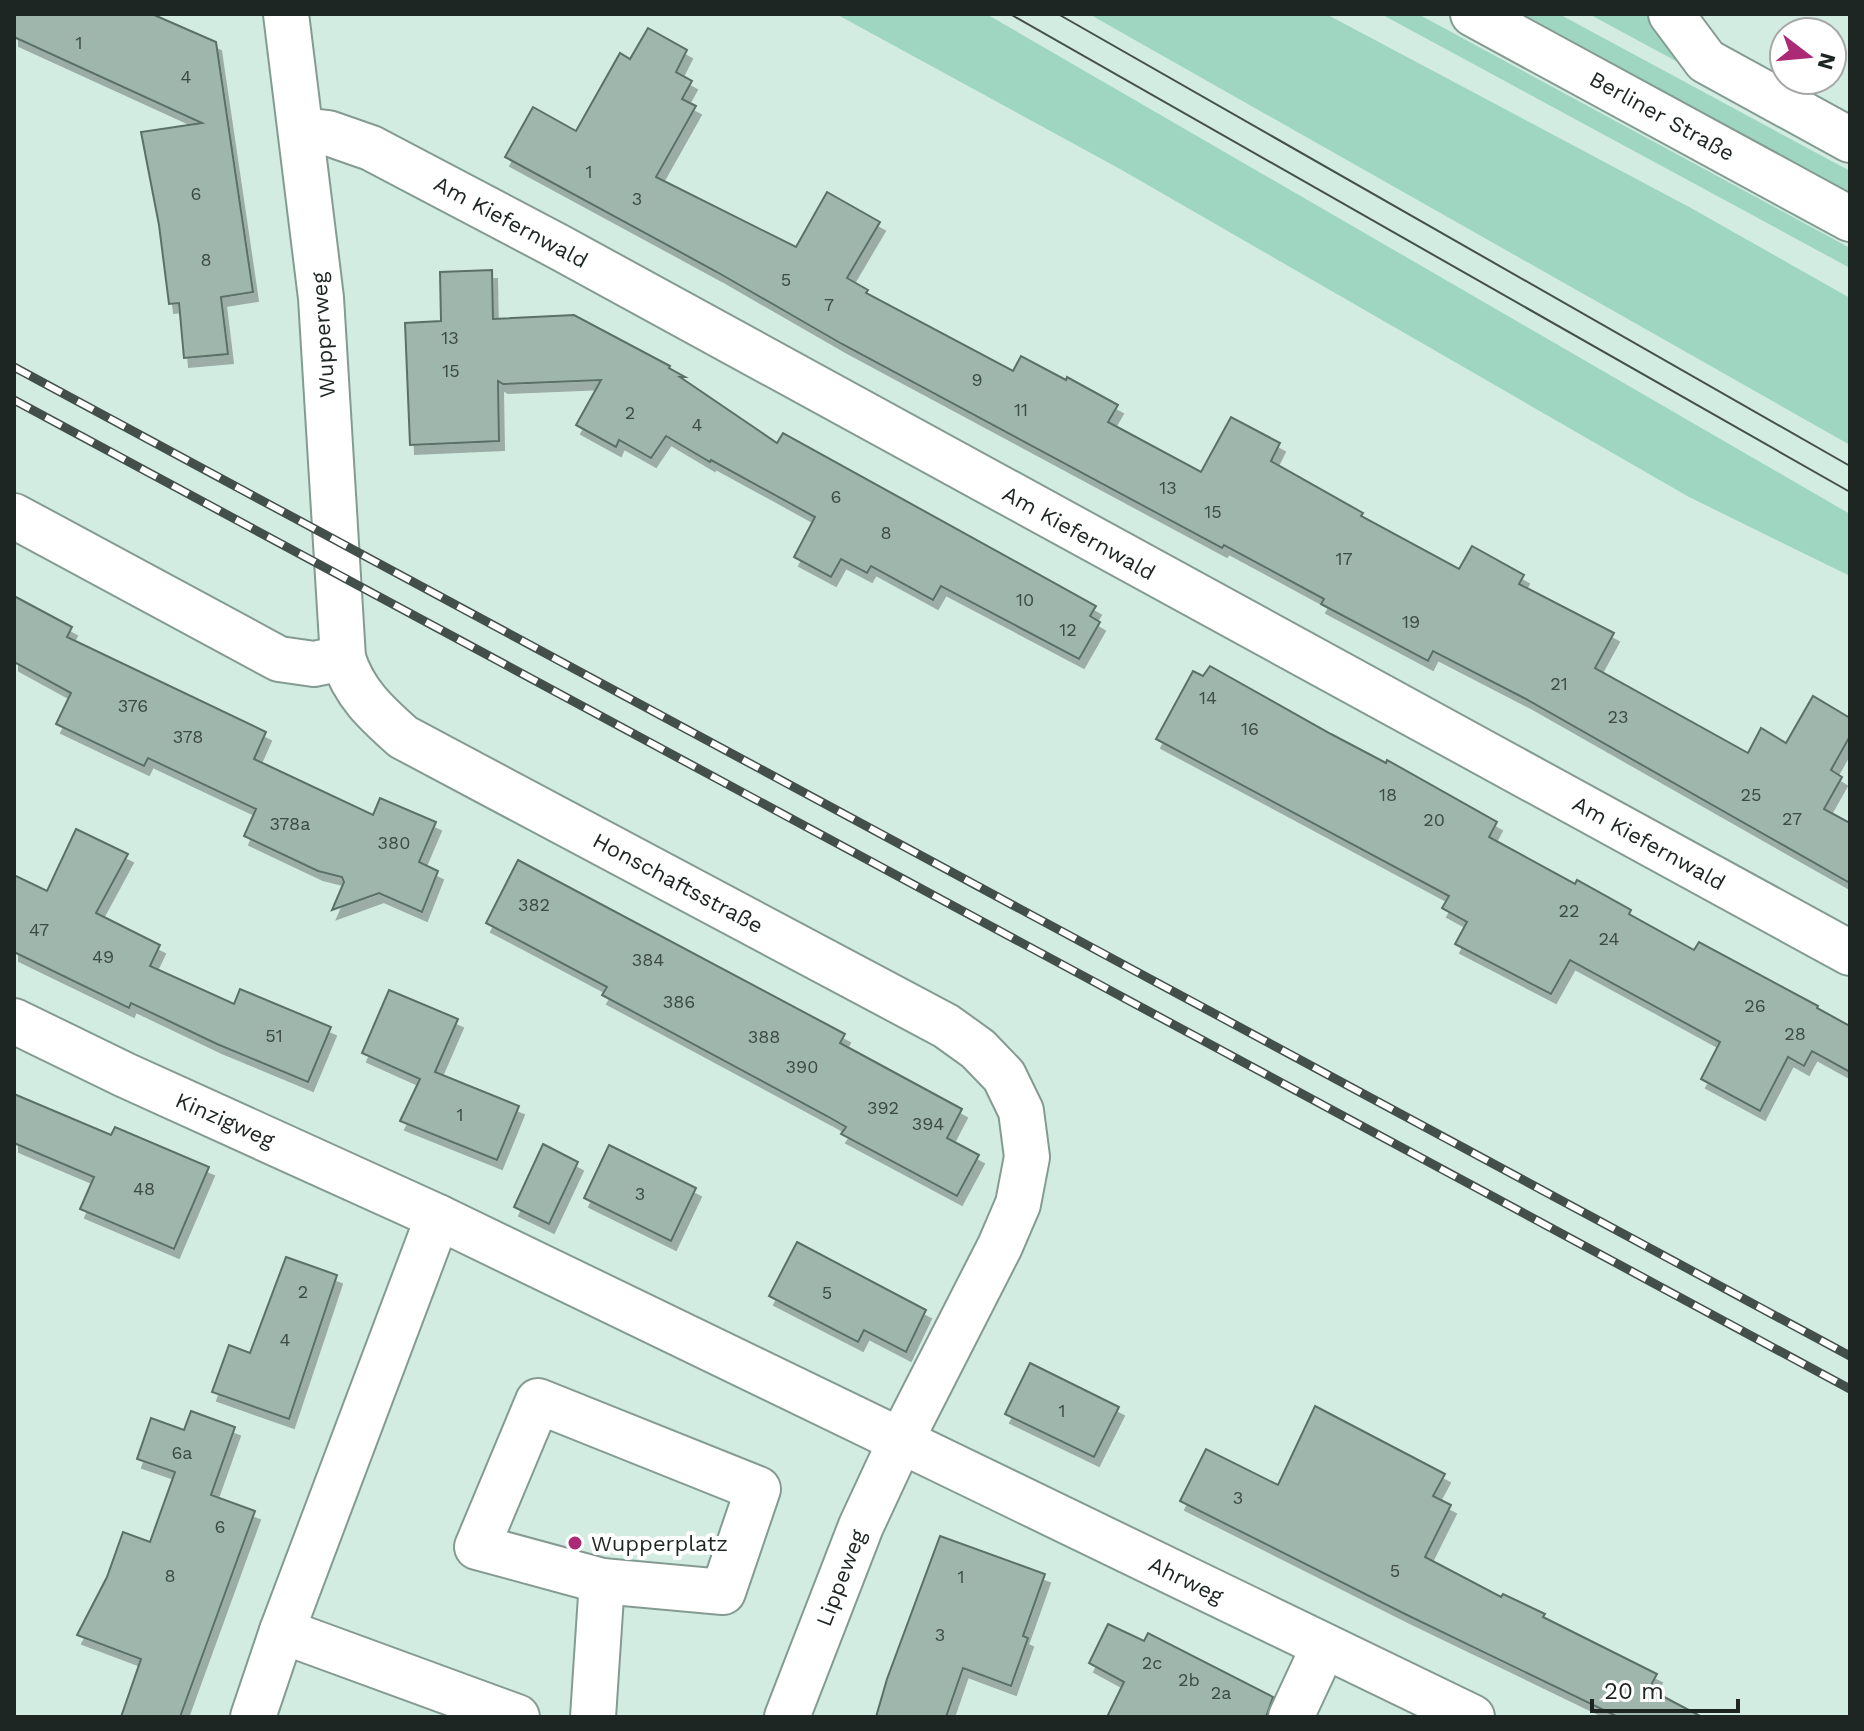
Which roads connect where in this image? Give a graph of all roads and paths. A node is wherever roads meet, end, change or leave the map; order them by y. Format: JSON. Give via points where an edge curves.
{"nodes":[{"id":1,"x":286,"y":14,"type":"edge"},
{"id":2,"x":1473,"y":14,"type":"edge"},
{"id":3,"x":1671,"y":14,"type":"edge"},
{"id":4,"x":302,"y":130,"type":"junction"},
{"id":5,"x":1850,"y":140,"type":"edge"},
{"id":6,"x":1850,"y":219,"type":"edge"},
{"id":7,"x":14,"y":516,"type":"edge"},
{"id":8,"x":343,"y":658,"type":"junction"},
{"id":9,"x":1850,"y":953,"type":"edge"},
{"id":10,"x":14,"y":1021,"type":"edge"},
{"id":11,"x":438,"y":1217,"type":"junction"},
{"id":12,"x":900,"y":1442,"type":"junction"},
{"id":13,"x":602,"y":1581,"type":"junction"},
{"id":14,"x":282,"y":1631,"type":"junction"},
{"id":15,"x":1324,"y":1646,"type":"junction"},
{"id":16,"x":253,"y":1717,"type":"edge"},
{"id":17,"x":517,"y":1717,"type":"edge"},
{"id":18,"x":593,"y":1717,"type":"edge"},
{"id":19,"x":787,"y":1717,"type":"edge"},
{"id":20,"x":1291,"y":1717,"type":"edge"},
{"id":21,"x":1472,"y":1717,"type":"edge"}],
"edges":[{"from":1,"to":4,"type":"street","name":"Wupperweg"},
{"from":2,"to":6,"type":"street","name":"Berliner Straße"},
{"from":3,"to":5,"type":"street","via":[[1706,61]]},
{"from":4,"to":8,"type":"street","name":"Wupperweg","via":[[321,298]]},
{"from":4,"to":9,"type":"street","name":"Am Kiefernwald","via":[[371,148],[546,240]]},
{"from":7,"to":8,"type":"street","via":[[279,659],[314,664]]},
{"from":8,"to":12,"type":"street","name":"Honschaftsstraße","via":[[369,708],[403,737],[946,1026],[1004,1076],[1021,1111],[1027,1157],[1018,1204]]},
{"from":10,"to":11,"type":"street","name":"Kinzigweg"},
{"from":11,"to":12,"type":"street"},
{"from":11,"to":14,"type":"street"},
{"from":12,"to":15,"type":"street","name":"Ahrweg"},
{"from":12,"to":19,"type":"street","name":"Lippeweg","via":[[861,1526]]},
{"from":13,"to":13,"type":"street","via":[[723,1592],[758,1489],[538,1401],[477,1547]]},
{"from":13,"to":18,"type":"street"},
{"from":14,"to":16,"type":"street"},
{"from":14,"to":17,"type":"street"},
{"from":15,"to":20,"type":"street"},
{"from":15,"to":21,"type":"street","name":"Ahrweg"}]}
